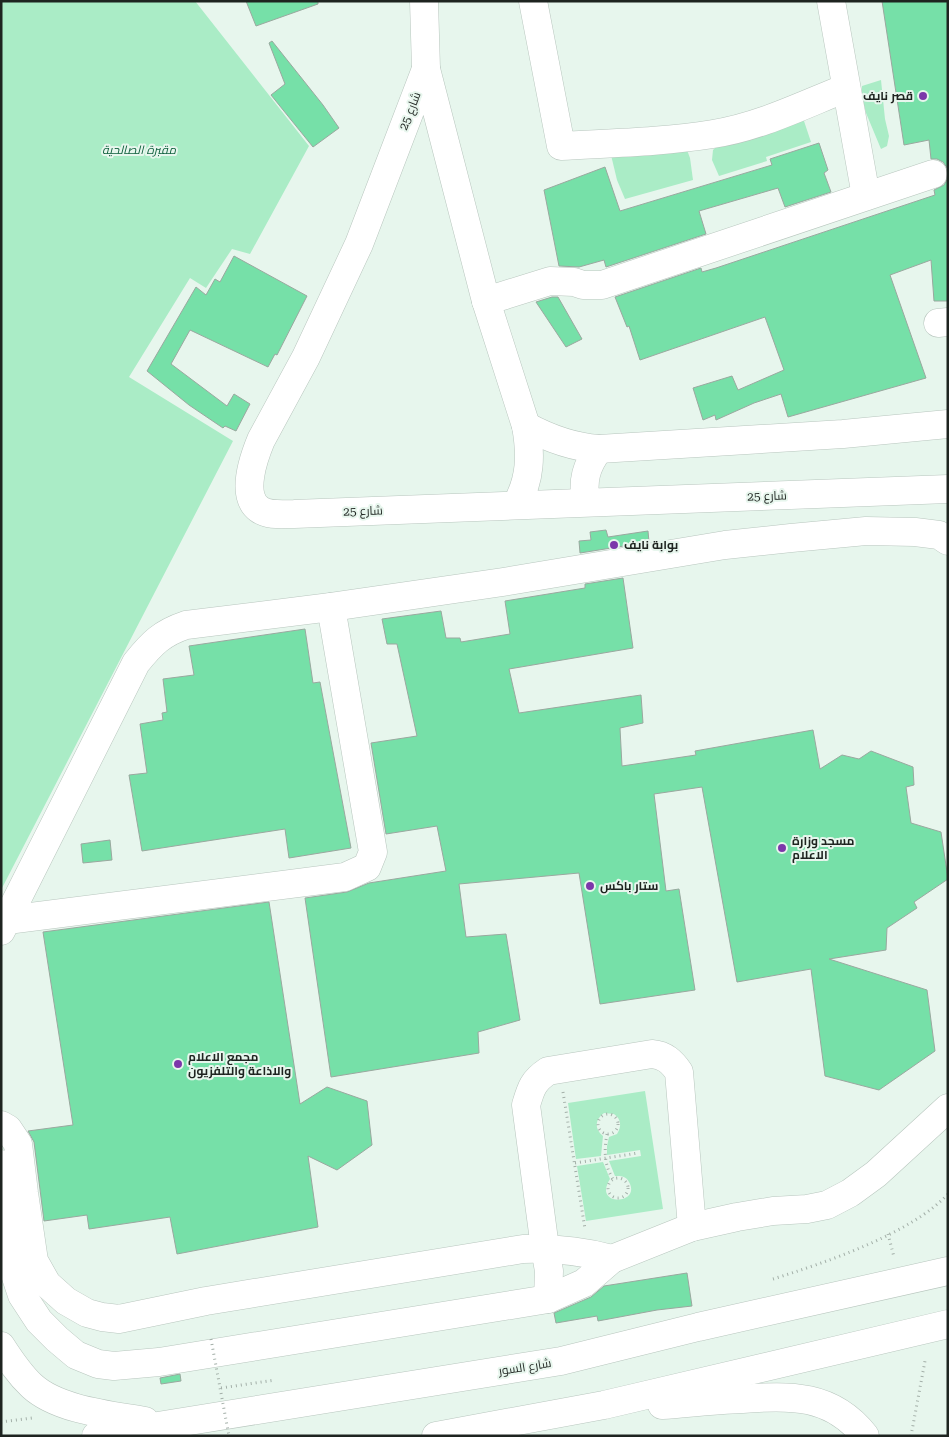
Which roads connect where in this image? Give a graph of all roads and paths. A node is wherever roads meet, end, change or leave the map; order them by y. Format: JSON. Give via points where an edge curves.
{"nodes":[{"id":1,"x":424,"y":1,"type":"edge"},
{"id":2,"x":533,"y":1,"type":"edge"},
{"id":3,"x":830,"y":1,"type":"edge"},
{"id":4,"x":426,"y":69,"type":"junction"},
{"id":5,"x":846,"y":88,"type":"junction"},
{"id":6,"x":932,"y":174,"type":"dead end"},
{"id":7,"x":866,"y":196,"type":"junction"},
{"id":8,"x":486,"y":301,"type":"junction"},
{"id":9,"x":948,"y":424,"type":"edge"},
{"id":10,"x":526,"y":426,"type":"junction"},
{"id":11,"x":599,"y":449,"type":"junction"},
{"id":12,"x":948,"y":489,"type":"edge"},
{"id":13,"x":586,"y":502,"type":"junction"},
{"id":14,"x":516,"y":505,"type":"junction"},
{"id":15,"x":948,"y":541,"type":"edge"},
{"id":16,"x":330,"y":607,"type":"junction"},
{"id":17,"x":4,"y":925,"type":"edge"},
{"id":18,"x":559,"y":1069,"type":"junction"},
{"id":19,"x":948,"y":1108,"type":"edge"},
{"id":20,"x":1,"y":1124,"type":"edge"},
{"id":21,"x":607,"y":1134,"type":"junction"},
{"id":22,"x":638,"y":1153,"type":"dead end"},
{"id":23,"x":605,"y":1158,"type":"junction"},
{"id":24,"x":574,"y":1163,"type":"junction"},
{"id":25,"x":1,"y":1164,"type":"edge"},
{"id":26,"x":613,"y":1179,"type":"junction"},
{"id":27,"x":948,"y":1194,"type":"edge"},
{"id":28,"x":692,"y":1227,"type":"junction"},
{"id":29,"x":888,"y":1234,"type":"junction"},
{"id":30,"x":545,"y":1248,"type":"junction"},
{"id":31,"x":600,"y":1256,"type":"junction"},
{"id":32,"x":894,"y":1257,"type":"dead end"},
{"id":33,"x":948,"y":1270,"type":"edge"},
{"id":34,"x":773,"y":1279,"type":"dead end"},
{"id":35,"x":548,"y":1299,"type":"junction"},
{"id":36,"x":948,"y":1324,"type":"edge"},
{"id":37,"x":211,"y":1339,"type":"dead end"},
{"id":38,"x":1,"y":1346,"type":"edge"},
{"id":39,"x":925,"y":1361,"type":"dead end"},
{"id":40,"x":278,"y":1380,"type":"dead end"},
{"id":41,"x":221,"y":1388,"type":"junction"},
{"id":42,"x":553,"y":1415,"type":"junction"},
{"id":43,"x":164,"y":1425,"type":"junction"},
{"id":44,"x":96,"y":1436,"type":"edge"},
{"id":45,"x":230,"y":1436,"type":"edge"},
{"id":46,"x":436,"y":1436,"type":"edge"},
{"id":47,"x":864,"y":1436,"type":"edge"},
{"id":48,"x":911,"y":1436,"type":"edge"}],
"edges":[{"from":1,"to":4,"type":"main road","name":"شارع 25"},
{"from":2,"to":5,"type":"main road","via":[[562,146],[620,144],[714,134],[760,122]]},
{"from":3,"to":5,"type":"main road"},
{"from":4,"to":8,"type":"main road","name":"شارع 25"},
{"from":4,"to":14,"type":"main road","name":"شارع 25","via":[[360,244],[261,440],[251,469],[251,499],[259,510],[272,514]]},
{"from":5,"to":7,"type":"main road"},
{"from":6,"to":7,"type":"main road"},
{"from":7,"to":8,"type":"main road","via":[[602,285],[550,281]]},
{"from":8,"to":10,"type":"main road","name":"شارع 25"},
{"from":9,"to":11,"type":"main road"},
{"from":10,"to":11,"type":"main road","via":[[557,442]]},
{"from":10,"to":14,"type":"main road","name":"شارع 25","via":[[529,474]]},
{"from":11,"to":13,"type":"main road","via":[[585,474]]},
{"from":12,"to":13,"type":"main road","name":"شارع 25"},
{"from":13,"to":14,"type":"main road","name":"شارع 25"},
{"from":15,"to":16,"type":"main road","via":[[931,534],[866,531],[791,538],[726,545]]},
{"from":16,"to":17,"type":"main road","via":[[186,625],[170,630],[156,640],[136,663]]},
{"from":16,"to":17,"type":"main road","via":[[373,852],[367,867],[345,877]]},
{"from":18,"to":24,"type":"path"},
{"from":18,"to":28,"type":"main road","via":[[652,1054],[672,1062],[679,1072]]},
{"from":18,"to":30,"type":"main road","via":[[537,1078],[526,1105]]},
{"from":19,"to":28,"type":"main road","via":[[876,1174],[827,1205],[736,1217]]},
{"from":20,"to":30,"type":"main road","via":[[18,1144],[34,1261],[47,1284],[66,1301],[102,1317],[120,1319],[226,1298]]},
{"from":21,"to":21,"type":"path","via":[[602,1132],[598,1123],[609,1114],[614,1116],[618,1125],[616,1130]]},
{"from":21,"to":23,"type":"path"},
{"from":22,"to":23,"type":"path"},
{"from":23,"to":24,"type":"path"},
{"from":23,"to":26,"type":"path"},
{"from":24,"to":31,"type":"path"},
{"from":25,"to":35,"type":"main road","via":[[12,1265],[22,1295],[39,1321],[57,1340],[76,1355],[98,1364],[114,1366],[160,1362]]},
{"from":26,"to":26,"type":"path","via":[[623,1179],[627,1183],[623,1196],[609,1192]]},
{"from":27,"to":29,"type":"path","via":[[913,1222]]},
{"from":28,"to":31,"type":"main road"},
{"from":29,"to":32,"type":"path"},
{"from":29,"to":34,"type":"path","via":[[816,1266]]},
{"from":30,"to":31,"type":"main road"},
{"from":30,"to":35,"type":"main road","via":[[549,1272]]},
{"from":31,"to":35,"type":"main road","via":[[584,1283]]},
{"from":33,"to":43,"type":"main road","name":"شارع السور","via":[[561,1361]]},
{"from":36,"to":42,"type":"main road"},
{"from":37,"to":41,"type":"path","bridge":true},
{"from":38,"to":43,"type":"main road","via":[[32,1387],[48,1397],[66,1405]]},
{"from":39,"to":48,"type":"path"},
{"from":40,"to":41,"type":"path"},
{"from":41,"to":45,"type":"path","bridge":true},
{"from":42,"to":46,"type":"main road"},
{"from":42,"to":47,"type":"main road","via":[[792,1396],[825,1405],[846,1418]]},
{"from":43,"to":44,"type":"main road","name":"شارع السور"}]}
